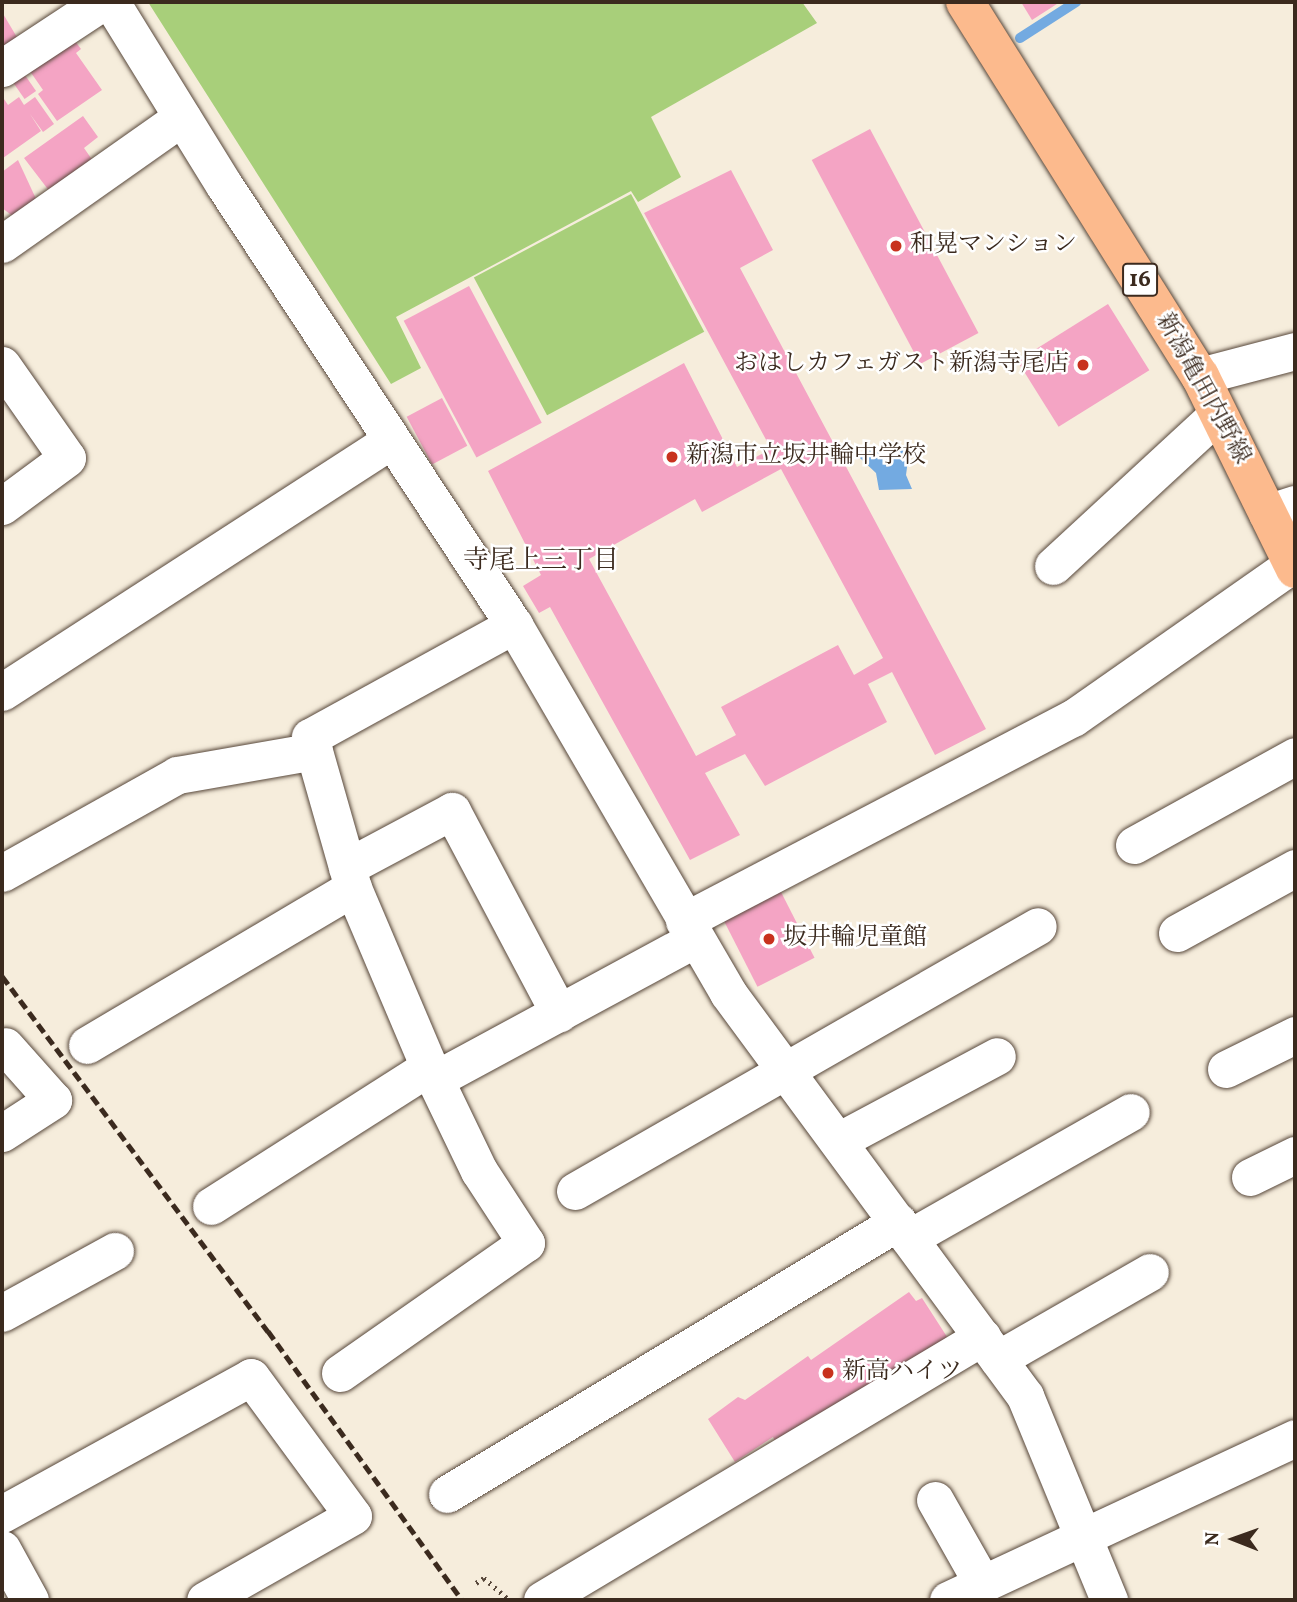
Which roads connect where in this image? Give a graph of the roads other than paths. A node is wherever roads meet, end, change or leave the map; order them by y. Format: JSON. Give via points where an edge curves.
{"nodes":[{"id":1,"x":102,"y":2,"type":"edge"},
{"id":2,"x":111,"y":2,"type":"edge"},
{"id":3,"x":965,"y":2,"type":"edge"},
{"id":4,"x":2,"y":68,"type":"edge"},
{"id":5,"x":182,"y":117,"type":"junction"},
{"id":6,"x":2,"y":244,"type":"edge"},
{"id":7,"x":1295,"y":351,"type":"edge"},
{"id":8,"x":2,"y":365,"type":"edge"},
{"id":9,"x":1200,"y":376,"type":"junction"},
{"id":10,"x":1218,"y":414,"type":"junction"},
{"id":11,"x":390,"y":440,"type":"junction"},
{"id":12,"x":2,"y":506,"type":"edge"},
{"id":13,"x":1281,"y":509,"type":"edge"},
{"id":14,"x":1053,"y":566,"type":"dead end"},
{"id":15,"x":1294,"y":566,"type":"edge"},
{"id":16,"x":514,"y":625,"type":"junction"},
{"id":17,"x":2,"y":692,"type":"edge"},
{"id":18,"x":314,"y":751,"type":"junction"},
{"id":19,"x":1295,"y":756,"type":"edge"},
{"id":20,"x":1134,"y":845,"type":"dead end"},
{"id":21,"x":1295,"y":869,"type":"edge"},
{"id":22,"x":2,"y":873,"type":"edge"},
{"id":23,"x":350,"y":877,"type":"junction"},
{"id":24,"x":1038,"y":926,"type":"dead end"},
{"id":25,"x":690,"y":930,"type":"junction"},
{"id":26,"x":1177,"y":933,"type":"dead end"},
{"id":27,"x":559,"y":1013,"type":"junction"},
{"id":28,"x":1295,"y":1035,"type":"edge"},
{"id":29,"x":5,"y":1045,"type":"dead end"},
{"id":30,"x":87,"y":1045,"type":"dead end"},
{"id":31,"x":997,"y":1056,"type":"dead end"},
{"id":32,"x":1226,"y":1069,"type":"dead end"},
{"id":33,"x":786,"y":1070,"type":"junction"},
{"id":34,"x":433,"y":1073,"type":"junction"},
{"id":35,"x":1131,"y":1112,"type":"dead end"},
{"id":36,"x":2,"y":1133,"type":"edge"},
{"id":37,"x":838,"y":1141,"type":"junction"},
{"id":38,"x":1295,"y":1155,"type":"edge"},
{"id":39,"x":1251,"y":1177,"type":"dead end"},
{"id":40,"x":575,"y":1191,"type":"dead end"},
{"id":41,"x":211,"y":1206,"type":"dead end"},
{"id":42,"x":903,"y":1230,"type":"junction"},
{"id":43,"x":115,"y":1251,"type":"dead end"},
{"id":44,"x":1150,"y":1272,"type":"dead end"},
{"id":45,"x":2,"y":1313,"type":"edge"},
{"id":46,"x":990,"y":1348,"type":"junction"},
{"id":47,"x":340,"y":1373,"type":"dead end"},
{"id":48,"x":1295,"y":1438,"type":"edge"},
{"id":49,"x":447,"y":1494,"type":"dead end"},
{"id":50,"x":935,"y":1500,"type":"dead end"},
{"id":51,"x":2,"y":1514,"type":"edge"},
{"id":52,"x":1083,"y":1535,"type":"junction"},
{"id":53,"x":2,"y":1549,"type":"edge"},
{"id":54,"x":982,"y":1583,"type":"junction"},
{"id":55,"x":30,"y":1600,"type":"edge"},
{"id":56,"x":205,"y":1600,"type":"edge"},
{"id":57,"x":542,"y":1600,"type":"edge"},
{"id":58,"x":948,"y":1600,"type":"edge"},
{"id":59,"x":1109,"y":1600,"type":"edge"}],
"edges":[{"from":1,"to":4,"type":"street"},
{"from":2,"to":5,"type":"street"},
{"from":3,"to":9,"type":"main road","name":"新潟亀田内野線","number":"16"},
{"from":5,"to":6,"type":"street"},
{"from":5,"to":11,"type":"street"},
{"from":7,"to":9,"type":"street"},
{"from":8,"to":12,"type":"street","via":[[67,458]]},
{"from":9,"to":10,"type":"main road","name":"新潟亀田内野線","number":"16"},
{"from":10,"to":13,"type":"main road","name":"新潟亀田内野線","number":"16"},
{"from":10,"to":14,"type":"street"},
{"from":11,"to":16,"type":"street"},
{"from":11,"to":17,"type":"street"},
{"from":13,"to":15,"type":"main road","name":"新潟亀田内野線","number":"16"},
{"from":15,"to":25,"type":"street","via":[[1073,718]]},
{"from":16,"to":18,"type":"street","via":[[310,737]]},
{"from":16,"to":25,"type":"street"},
{"from":18,"to":22,"type":"street","via":[[177,775]]},
{"from":18,"to":23,"type":"street"},
{"from":19,"to":20,"type":"street"},
{"from":21,"to":26,"type":"street"},
{"from":23,"to":27,"type":"street","via":[[452,811]]},
{"from":23,"to":30,"type":"street"},
{"from":23,"to":34,"type":"street"},
{"from":24,"to":33,"type":"street"},
{"from":25,"to":27,"type":"street"},
{"from":25,"to":33,"type":"street","via":[[728,993]]},
{"from":27,"to":34,"type":"street"},
{"from":28,"to":32,"type":"street"},
{"from":29,"to":36,"type":"street","via":[[53,1100]]},
{"from":31,"to":37,"type":"street"},
{"from":33,"to":37,"type":"street"},
{"from":33,"to":40,"type":"street"},
{"from":34,"to":41,"type":"street"},
{"from":34,"to":47,"type":"street","via":[[479,1171],[526,1243]]},
{"from":35,"to":42,"type":"street"},
{"from":37,"to":42,"type":"street"},
{"from":38,"to":39,"type":"street"},
{"from":42,"to":46,"type":"street"},
{"from":42,"to":49,"type":"street"},
{"from":43,"to":45,"type":"street"},
{"from":44,"to":46,"type":"street"},
{"from":46,"to":52,"type":"street","via":[[1025,1396]]},
{"from":46,"to":57,"type":"street"},
{"from":48,"to":52,"type":"street"},
{"from":50,"to":54,"type":"street"},
{"from":51,"to":56,"type":"street","via":[[251,1377],[353,1516]]},
{"from":52,"to":54,"type":"street"},
{"from":52,"to":59,"type":"street"},
{"from":53,"to":55,"type":"street"},
{"from":54,"to":58,"type":"street"}]}
